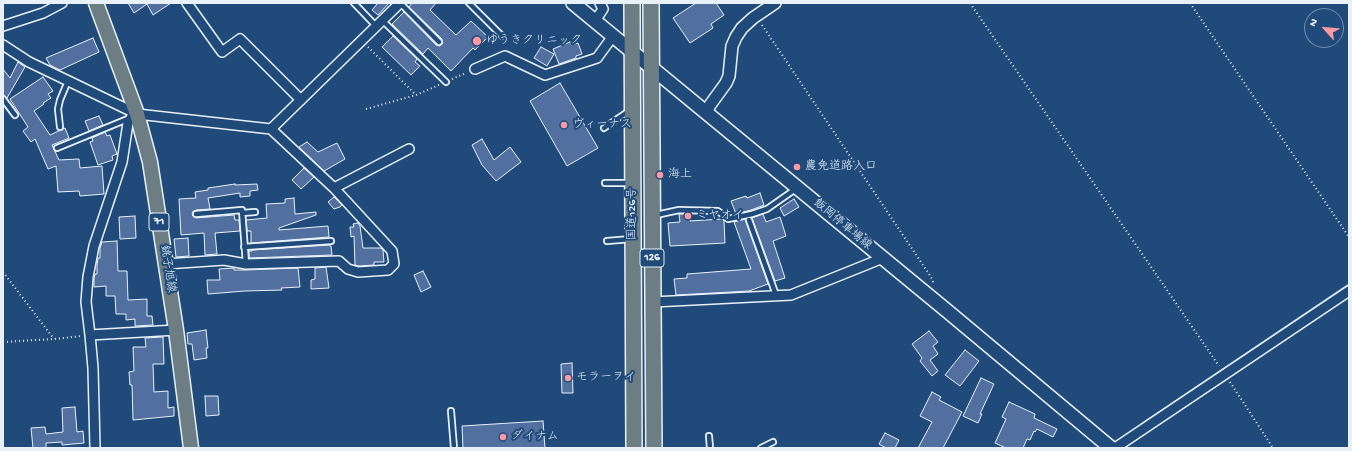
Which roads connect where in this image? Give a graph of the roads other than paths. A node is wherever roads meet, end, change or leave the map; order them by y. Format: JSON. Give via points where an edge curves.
{"nodes":[{"id":1,"x":62,"y":3,"type":"edge"},
{"id":2,"x":96,"y":3,"type":"edge"},
{"id":3,"x":187,"y":3,"type":"edge"},
{"id":4,"x":354,"y":3,"type":"edge"},
{"id":5,"x":400,"y":3,"type":"edge"},
{"id":6,"x":469,"y":3,"type":"edge"},
{"id":7,"x":573,"y":3,"type":"edge"},
{"id":8,"x":600,"y":3,"type":"edge"},
{"id":9,"x":632,"y":3,"type":"edge"},
{"id":10,"x":651,"y":3,"type":"edge"},
{"id":11,"x":775,"y":3,"type":"edge"},
{"id":12,"x":595,"y":21,"type":"junction"},
{"id":13,"x":379,"y":23,"type":"junction"},
{"id":14,"x":3,"y":26,"type":"edge"},
{"id":15,"x":502,"y":36,"type":"dead end"},
{"id":16,"x":613,"y":36,"type":"junction"},
{"id":17,"x":439,"y":42,"type":"dead end"},
{"id":18,"x":3,"y":45,"type":"edge"},
{"id":19,"x":632,"y":51,"type":"junction"},
{"id":20,"x":651,"y":67,"type":"junction"},
{"id":21,"x":475,"y":70,"type":"road end"},
{"id":22,"x":68,"y":81,"type":"junction"},
{"id":23,"x":446,"y":82,"type":"road end"},
{"id":24,"x":3,"y":99,"type":"edge"},
{"id":25,"x":301,"y":100,"type":"junction"},
{"id":26,"x":632,"y":108,"type":"junction"},
{"id":27,"x":706,"y":112,"type":"junction"},
{"id":28,"x":15,"y":115,"type":"dead end"},
{"id":29,"x":134,"y":116,"type":"junction"},
{"id":30,"x":60,"y":127,"type":"dead end"},
{"id":31,"x":604,"y":128,"type":"dead end"},
{"id":32,"x":271,"y":129,"type":"junction"},
{"id":33,"x":57,"y":148,"type":"dead end"},
{"id":34,"x":409,"y":148,"type":"dead end"},
{"id":35,"x":633,"y":182,"type":"junction"},
{"id":36,"x":605,"y":183,"type":"dead end"},
{"id":37,"x":334,"y":188,"type":"junction"},
{"id":38,"x":798,"y":188,"type":"junction"},
{"id":39,"x":255,"y":212,"type":"dead end"},
{"id":40,"x":242,"y":213,"type":"junction"},
{"id":41,"x":196,"y":214,"type":"dead end"},
{"id":42,"x":652,"y":217,"type":"junction"},
{"id":43,"x":749,"y":220,"type":"dead end"},
{"id":44,"x":633,"y":239,"type":"junction"},
{"id":45,"x":331,"y":240,"type":"dead end"},
{"id":46,"x":607,"y":241,"type":"dead end"},
{"id":47,"x":244,"y":247,"type":"junction"},
{"id":48,"x":883,"y":258,"type":"junction"},
{"id":49,"x":166,"y":264,"type":"junction"},
{"id":50,"x":246,"y":264,"type":"junction"},
{"id":51,"x":1349,"y":291,"type":"edge"},
{"id":52,"x":776,"y":295,"type":"junction"},
{"id":53,"x":653,"y":302,"type":"junction"},
{"id":54,"x":176,"y":330,"type":"junction"},
{"id":55,"x":90,"y":335,"type":"junction"},
{"id":56,"x":451,"y":411,"type":"dead end"},
{"id":57,"x":709,"y":436,"type":"dead end"},
{"id":58,"x":773,"y":442,"type":"dead end"},
{"id":59,"x":95,"y":448,"type":"edge"},
{"id":60,"x":191,"y":448,"type":"edge"},
{"id":61,"x":454,"y":448,"type":"edge"},
{"id":62,"x":634,"y":448,"type":"edge"},
{"id":63,"x":654,"y":448,"type":"edge"},
{"id":64,"x":710,"y":448,"type":"edge"},
{"id":65,"x":761,"y":448,"type":"edge"},
{"id":66,"x":1112,"y":448,"type":"edge"}],
"edges":[{"from":1,"to":14,"type":"street","via":[[43,13]]},
{"from":2,"to":29,"type":"main road","name":"銚子旭線","number":"71"},
{"from":3,"to":25,"type":"street","via":[[222,52],[240,39]]},
{"from":4,"to":13,"type":"lane"},
{"from":5,"to":13,"type":"street"},
{"from":5,"to":17,"type":"lane"},
{"from":6,"to":15,"type":"lane"},
{"from":7,"to":12,"type":"main road","name":"飯岡停車場線"},
{"from":8,"to":12,"type":"street","via":[[603,10]]},
{"from":9,"to":19,"type":"highway","number":"126"},
{"from":10,"to":20,"type":"highway","number":"126"},
{"from":11,"to":27,"type":"street","via":[[742,28],[736,37],[732,46],[729,76]]},
{"from":12,"to":16,"type":"main road","name":"飯岡停車場線"},
{"from":13,"to":23,"type":"lane"},
{"from":13,"to":25,"type":"street"},
{"from":16,"to":19,"type":"main road","name":"飯岡停車場線"},
{"from":16,"to":21,"type":"street","via":[[597,58],[545,75],[505,56]]},
{"from":18,"to":22,"type":"street","via":[[29,62]]},
{"from":19,"to":20,"type":"main road","name":"飯岡停車場線"},
{"from":19,"to":26,"type":"highway","name":"国道126号","number":"126"},
{"from":20,"to":27,"type":"main road","name":"飯岡停車場線"},
{"from":20,"to":42,"type":"highway","name":"国道126号","number":"126"},
{"from":22,"to":29,"type":"street"},
{"from":22,"to":30,"type":"lane","via":[[58,109]]},
{"from":24,"to":28,"type":"lane"},
{"from":25,"to":32,"type":"street"},
{"from":26,"to":31,"type":"lane"},
{"from":26,"to":35,"type":"highway","name":"国道126号","number":"126"},
{"from":27,"to":38,"type":"main road","name":"飯岡停車場線"},
{"from":29,"to":32,"type":"street"},
{"from":29,"to":33,"type":"lane"},
{"from":29,"to":49,"type":"main road","name":"銚子旭線","number":"71","via":[[150,162]]},
{"from":29,"to":55,"type":"street","via":[[128,123],[122,162],[94,246],[86,302]]},
{"from":32,"to":37,"type":"street"},
{"from":34,"to":37,"type":"street"},
{"from":35,"to":36,"type":"lane"},
{"from":35,"to":44,"type":"highway","name":"国道126号","number":"126"},
{"from":37,"to":50,"type":"street","via":[[392,251],[394,264],[388,270],[358,272],[348,269],[338,261]]},
{"from":38,"to":42,"type":"lane","via":[[767,209],[728,219],[718,211],[679,210]]},
{"from":38,"to":48,"type":"main road","name":"飯岡停車場線"},
{"from":39,"to":40,"type":"lane"},
{"from":40,"to":41,"type":"lane","via":[[242,210]]},
{"from":40,"to":47,"type":"lane"},
{"from":42,"to":53,"type":"highway","name":"国道126号","number":"126"},
{"from":43,"to":52,"type":"lane"},
{"from":44,"to":46,"type":"lane"},
{"from":44,"to":62,"type":"highway","name":"国道126号","number":"126"},
{"from":45,"to":47,"type":"lane"},
{"from":47,"to":50,"type":"lane"},
{"from":48,"to":52,"type":"street","via":[[791,295]]},
{"from":48,"to":66,"type":"main road","name":"飯岡停車場線"},
{"from":49,"to":50,"type":"street","via":[[224,260]]},
{"from":49,"to":54,"type":"main road","name":"銚子旭線","number":"71"},
{"from":51,"to":66,"type":"street"},
{"from":52,"to":53,"type":"street","via":[[716,302]]},
{"from":53,"to":63,"type":"highway","name":"国道126号","number":"126"},
{"from":54,"to":55,"type":"street"},
{"from":54,"to":60,"type":"main road","name":"銚子旭線","number":"71"},
{"from":55,"to":59,"type":"street"},
{"from":56,"to":61,"type":"lane"},
{"from":57,"to":64,"type":"lane"},
{"from":58,"to":65,"type":"lane"}]}
